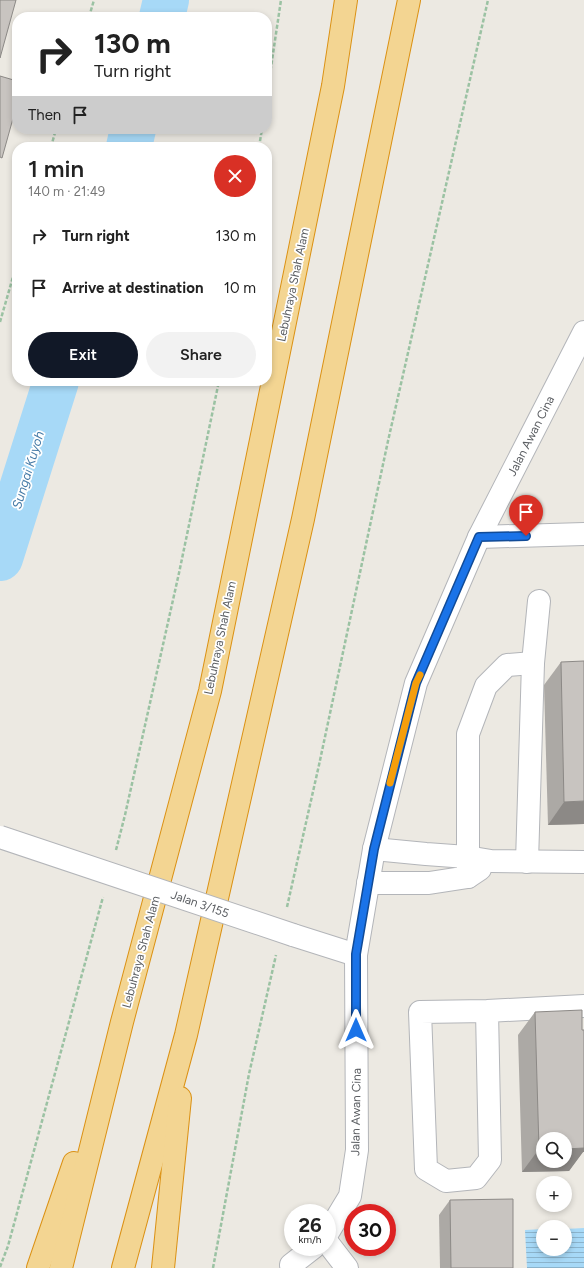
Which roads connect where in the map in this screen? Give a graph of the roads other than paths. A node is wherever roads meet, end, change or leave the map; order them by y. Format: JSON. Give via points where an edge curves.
{"nodes":[{"id":1,"x":346,"y":0,"type":"edge"},
{"id":2,"x":409,"y":0,"type":"edge"},
{"id":3,"x":584,"y":332,"type":"edge"},
{"id":4,"x":584,"y":534,"type":"edge"},
{"id":5,"x":479,"y":537,"type":"junction"},
{"id":6,"x":539,"y":601,"type":"dead end"},
{"id":7,"x":533,"y":663,"type":"junction"},
{"id":8,"x":0,"y":836,"type":"edge"},
{"id":9,"x":374,"y":849,"type":"junction"},
{"id":10,"x":527,"y":862,"type":"junction"},
{"id":11,"x":584,"y":862,"type":"edge"},
{"id":12,"x":467,"y":867,"type":"junction"},
{"id":13,"x":368,"y":883,"type":"junction"},
{"id":14,"x":356,"y":954,"type":"junction"},
{"id":15,"x":584,"y":1006,"type":"edge"},
{"id":16,"x":487,"y":1011,"type":"junction"},
{"id":17,"x":122,"y":1022,"type":"junction"},
{"id":18,"x":186,"y":1036,"type":"junction"},
{"id":19,"x":336,"y":1219,"type":"edge"},
{"id":20,"x":336,"y":1253,"type":"edge"},
{"id":21,"x":302,"y":1256,"type":"edge"},
{"id":22,"x":291,"y":1265,"type":"dead end"},
{"id":23,"x":38,"y":1268,"type":"edge"},
{"id":24,"x":61,"y":1268,"type":"edge"},
{"id":25,"x":123,"y":1268,"type":"edge"},
{"id":26,"x":163,"y":1268,"type":"edge"},
{"id":27,"x":348,"y":1268,"type":"edge"}],
"edges":[{"from":1,"to":17,"type":"highway","name":"Lebuhraya Shah Alam","via":[[332,94],[210,691]]},
{"from":2,"to":18,"type":"highway","via":[[303,519]]},
{"from":3,"to":5,"type":"street","name":"Jalan Awan Cina"},
{"from":4,"to":5,"type":"street"},
{"from":5,"to":9,"type":"street","name":"Jalan Awan Cina","via":[[416,683]]},
{"from":6,"to":7,"type":"street"},
{"from":7,"to":10,"type":"street"},
{"from":7,"to":12,"type":"street","via":[[507,665],[486,686],[468,734]]},
{"from":8,"to":14,"type":"street","name":"Jalan 3/155","bridge":true},
{"from":9,"to":12,"type":"street","via":[[426,854]]},
{"from":9,"to":13,"type":"street","name":"Jalan Awan Cina"},
{"from":10,"to":11,"type":"street"},
{"from":10,"to":12,"type":"street","via":[[491,862]]},
{"from":12,"to":13,"type":"street","via":[[429,884]]},
{"from":13,"to":14,"type":"street","name":"Jalan Awan Cina"},
{"from":14,"to":19,"type":"street","name":"Jalan Awan Cina","via":[[357,1150],[350,1196]]},
{"from":15,"to":16,"type":"street"},
{"from":16,"to":16,"type":"street","via":[[420,1012],[426,1169],[446,1181],[476,1178],[490,1160]]},
{"from":17,"to":23,"type":"highway"},
{"from":17,"to":24,"type":"highway","name":"Lebuhraya Shah Alam"},
{"from":18,"to":25,"type":"highway"},
{"from":18,"to":26,"type":"highway"},
{"from":20,"to":27,"type":"street"},
{"from":21,"to":22,"type":"street"}]}
